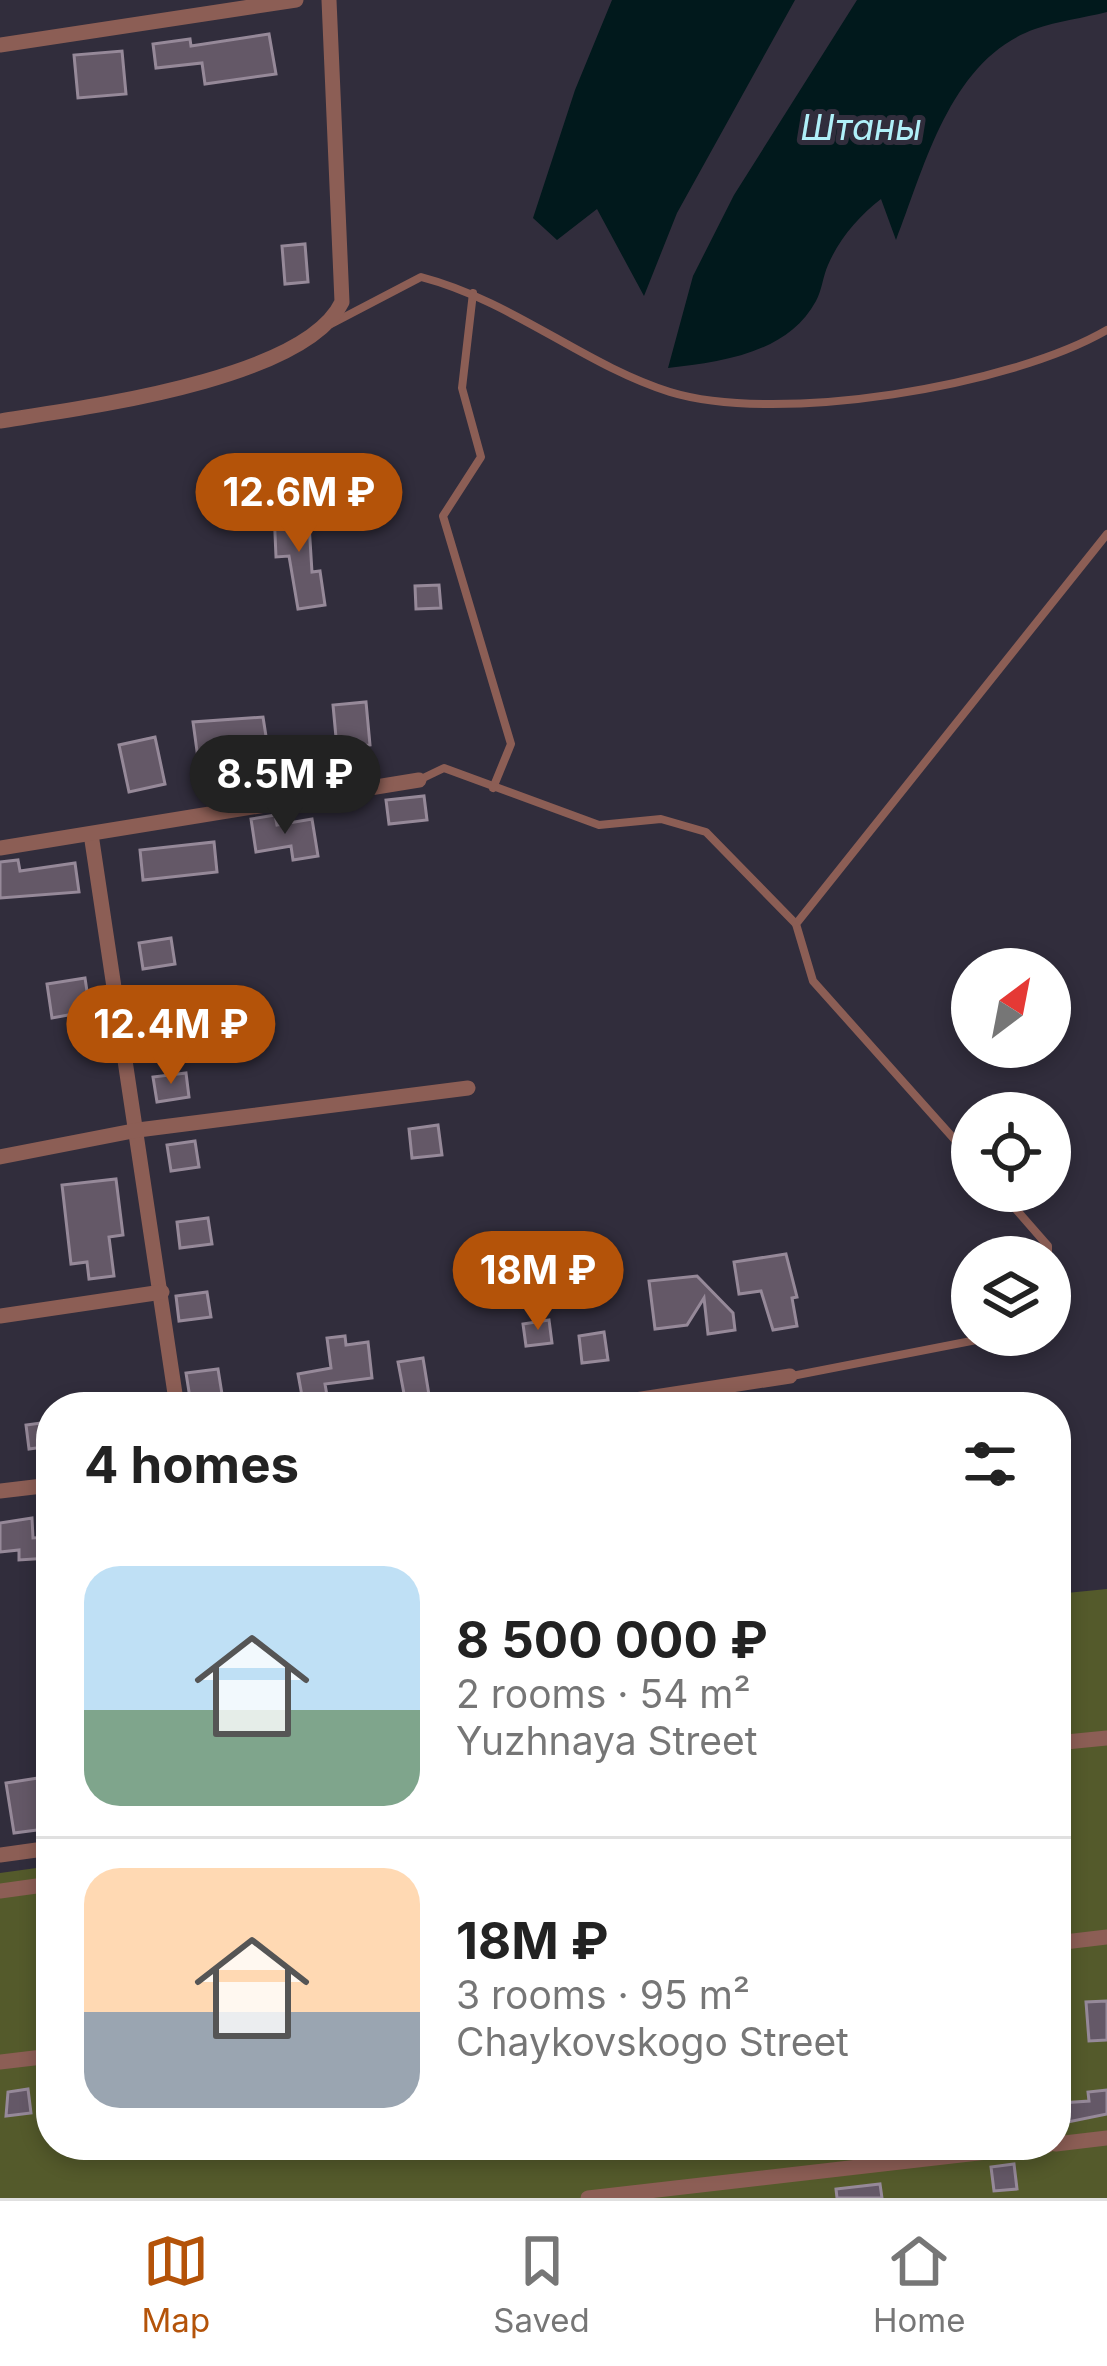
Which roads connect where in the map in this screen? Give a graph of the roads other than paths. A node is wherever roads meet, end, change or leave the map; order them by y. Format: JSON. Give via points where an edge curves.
{"nodes":[{"id":1,"x":296,"y":0,"type":"edge"},
{"id":2,"x":329,"y":0,"type":"edge"},
{"id":3,"x":0,"y":45,"type":"edge"},
{"id":4,"x":473,"y":293,"type":"junction"},
{"id":5,"x":331,"y":324,"type":"junction"},
{"id":6,"x":1107,"y":330,"type":"edge"},
{"id":7,"x":0,"y":421,"type":"edge"},
{"id":8,"x":1107,"y":534,"type":"edge"},
{"id":9,"x":418,"y":780,"type":"joint"},
{"id":10,"x":493,"y":788,"type":"junction"},
{"id":11,"x":91,"y":834,"type":"junction"},
{"id":12,"x":0,"y":848,"type":"edge"},
{"id":13,"x":796,"y":924,"type":"junction"},
{"id":14,"x":468,"y":1088,"type":"dead end"},
{"id":15,"x":138,"y":1130,"type":"junction"},
{"id":16,"x":951,"y":1135,"type":"edge"},
{"id":17,"x":0,"y":1157,"type":"edge"},
{"id":18,"x":1018,"y":1212,"type":"edge"},
{"id":19,"x":1039,"y":1236,"type":"edge"},
{"id":20,"x":162,"y":1292,"type":"junction"},
{"id":21,"x":0,"y":1316,"type":"edge"},
{"id":22,"x":951,"y":1345,"type":"edge"},
{"id":23,"x":790,"y":1376,"type":"joint"},
{"id":24,"x":174,"y":1392,"type":"edge"},
{"id":25,"x":687,"y":1392,"type":"edge"},
{"id":26,"x":36,"y":1487,"type":"edge"},
{"id":27,"x":0,"y":1491,"type":"edge"},
{"id":28,"x":1107,"y":1738,"type":"edge"},
{"id":29,"x":1071,"y":1742,"type":"edge"},
{"id":30,"x":36,"y":1850,"type":"edge"},
{"id":31,"x":0,"y":1855,"type":"edge"},
{"id":32,"x":36,"y":1886,"type":"edge"},
{"id":33,"x":0,"y":1892,"type":"edge"},
{"id":34,"x":1107,"y":1937,"type":"edge"},
{"id":35,"x":1071,"y":1941,"type":"edge"},
{"id":36,"x":36,"y":2058,"type":"edge"},
{"id":37,"x":0,"y":2062,"type":"edge"},
{"id":38,"x":1107,"y":2138,"type":"edge"},
{"id":39,"x":1071,"y":2143,"type":"edge"},
{"id":40,"x":920,"y":2160,"type":"edge"},
{"id":41,"x":587,"y":2198,"type":"edge"}],
"edges":[{"from":1,"to":3,"type":"street"},
{"from":2,"to":5,"type":"street","via":[[342,302]]},
{"from":4,"to":5,"type":"lane","via":[[421,277]]},
{"from":4,"to":6,"type":"lane","via":[[670,392],[746,404],[884,400],[1075,349]]},
{"from":4,"to":10,"type":"lane","via":[[462,388],[481,457],[442,516],[511,744]]},
{"from":5,"to":7,"type":"street","via":[[292,351],[141,398]]},
{"from":8,"to":13,"type":"lane"},
{"from":9,"to":10,"type":"lane","via":[[444,768]]},
{"from":9,"to":11,"type":"street"},
{"from":10,"to":13,"type":"lane","via":[[599,825],[662,819],[706,832]]},
{"from":11,"to":12,"type":"street"},
{"from":11,"to":15,"type":"street"},
{"from":13,"to":16,"type":"lane","via":[[813,981]]},
{"from":14,"to":15,"type":"street"},
{"from":15,"to":17,"type":"street"},
{"from":15,"to":20,"type":"street"},
{"from":18,"to":19,"type":"lane"},
{"from":20,"to":21,"type":"street"},
{"from":20,"to":24,"type":"street"},
{"from":22,"to":23,"type":"lane"},
{"from":23,"to":25,"type":"street"},
{"from":26,"to":27,"type":"street"},
{"from":28,"to":29,"type":"street"},
{"from":30,"to":31,"type":"street"},
{"from":32,"to":33,"type":"street"},
{"from":34,"to":35,"type":"street"},
{"from":36,"to":37,"type":"street"},
{"from":38,"to":39,"type":"street"},
{"from":40,"to":41,"type":"street"}]}
